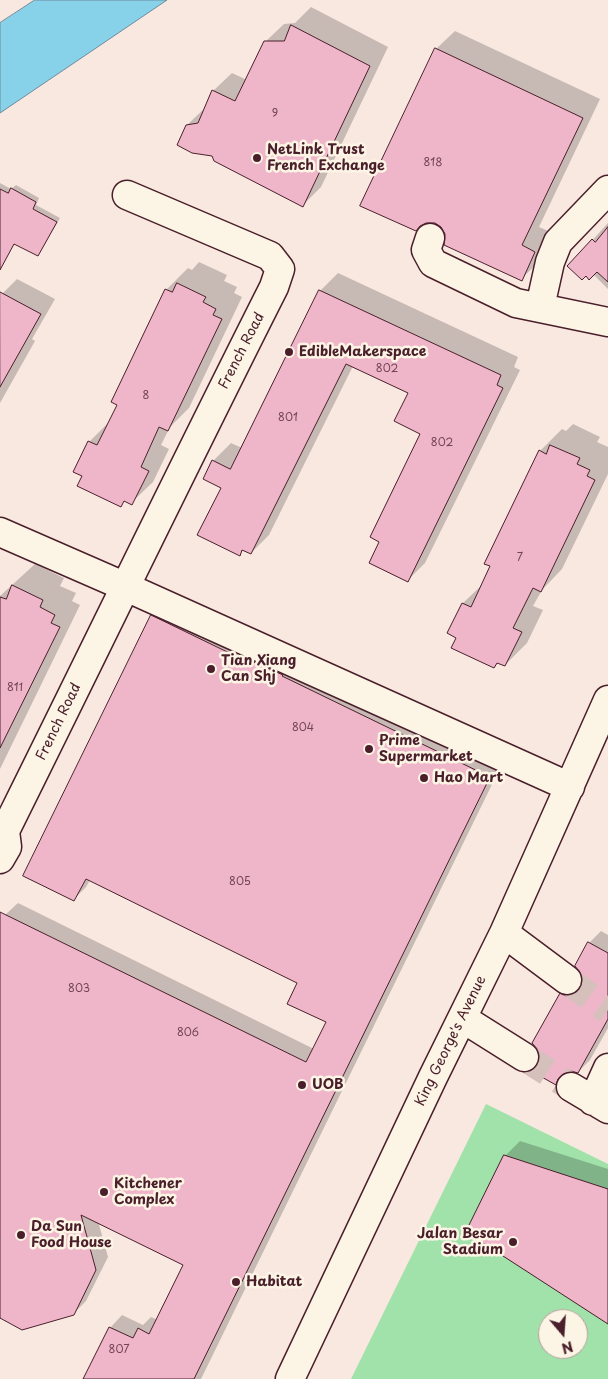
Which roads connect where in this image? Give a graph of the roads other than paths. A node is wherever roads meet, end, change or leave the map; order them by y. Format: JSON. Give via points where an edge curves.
{"nodes":[{"id":1,"x":608,"y":190,"type":"edge"},
{"id":2,"x":127,"y":195,"type":"dead end"},
{"id":3,"x":430,"y":238,"type":"dead end"},
{"id":4,"x":540,"y":308,"type":"junction"},
{"id":5,"x":608,"y":322,"type":"edge"},
{"id":6,"x":0,"y":532,"type":"edge"},
{"id":7,"x":126,"y":587,"type":"junction"},
{"id":8,"x":608,"y":700,"type":"edge"},
{"id":9,"x":570,"y":787,"type":"junction"},
{"id":10,"x":3,"y":834,"type":"edge"},
{"id":11,"x":0,"y":859,"type":"edge"},
{"id":12,"x":504,"y":933,"type":"junction"},
{"id":13,"x":567,"y":980,"type":"tunnel mouth"},
{"id":14,"x":462,"y":1018,"type":"junction"},
{"id":15,"x":524,"y":1057,"type":"tunnel mouth"},
{"id":16,"x":608,"y":1068,"type":"edge"},
{"id":17,"x":591,"y":1099,"type":"edge"},
{"id":18,"x":290,"y":1379,"type":"edge"}],
"edges":[{"from":1,"to":4,"type":"street","via":[[558,242]]},
{"from":2,"to":7,"type":"street","name":"French Road","via":[[270,256],[280,269]]},
{"from":3,"to":4,"type":"street","via":[[426,250],[433,263],[516,303]]},
{"from":4,"to":5,"type":"street"},
{"from":6,"to":7,"type":"street"},
{"from":7,"to":9,"type":"street"},
{"from":7,"to":10,"type":"street","name":"French Road"},
{"from":8,"to":9,"type":"street","name":"King George's Avenue"},
{"from":9,"to":12,"type":"street","name":"King George's Avenue"},
{"from":10,"to":11,"type":"street","name":"French Road","via":[[7,847]]},
{"from":12,"to":13,"type":"street"},
{"from":12,"to":14,"type":"street","name":"King George's Avenue"},
{"from":14,"to":15,"type":"street"},
{"from":14,"to":18,"type":"street","name":"King George's Avenue"},
{"from":16,"to":17,"type":"street"}]}
